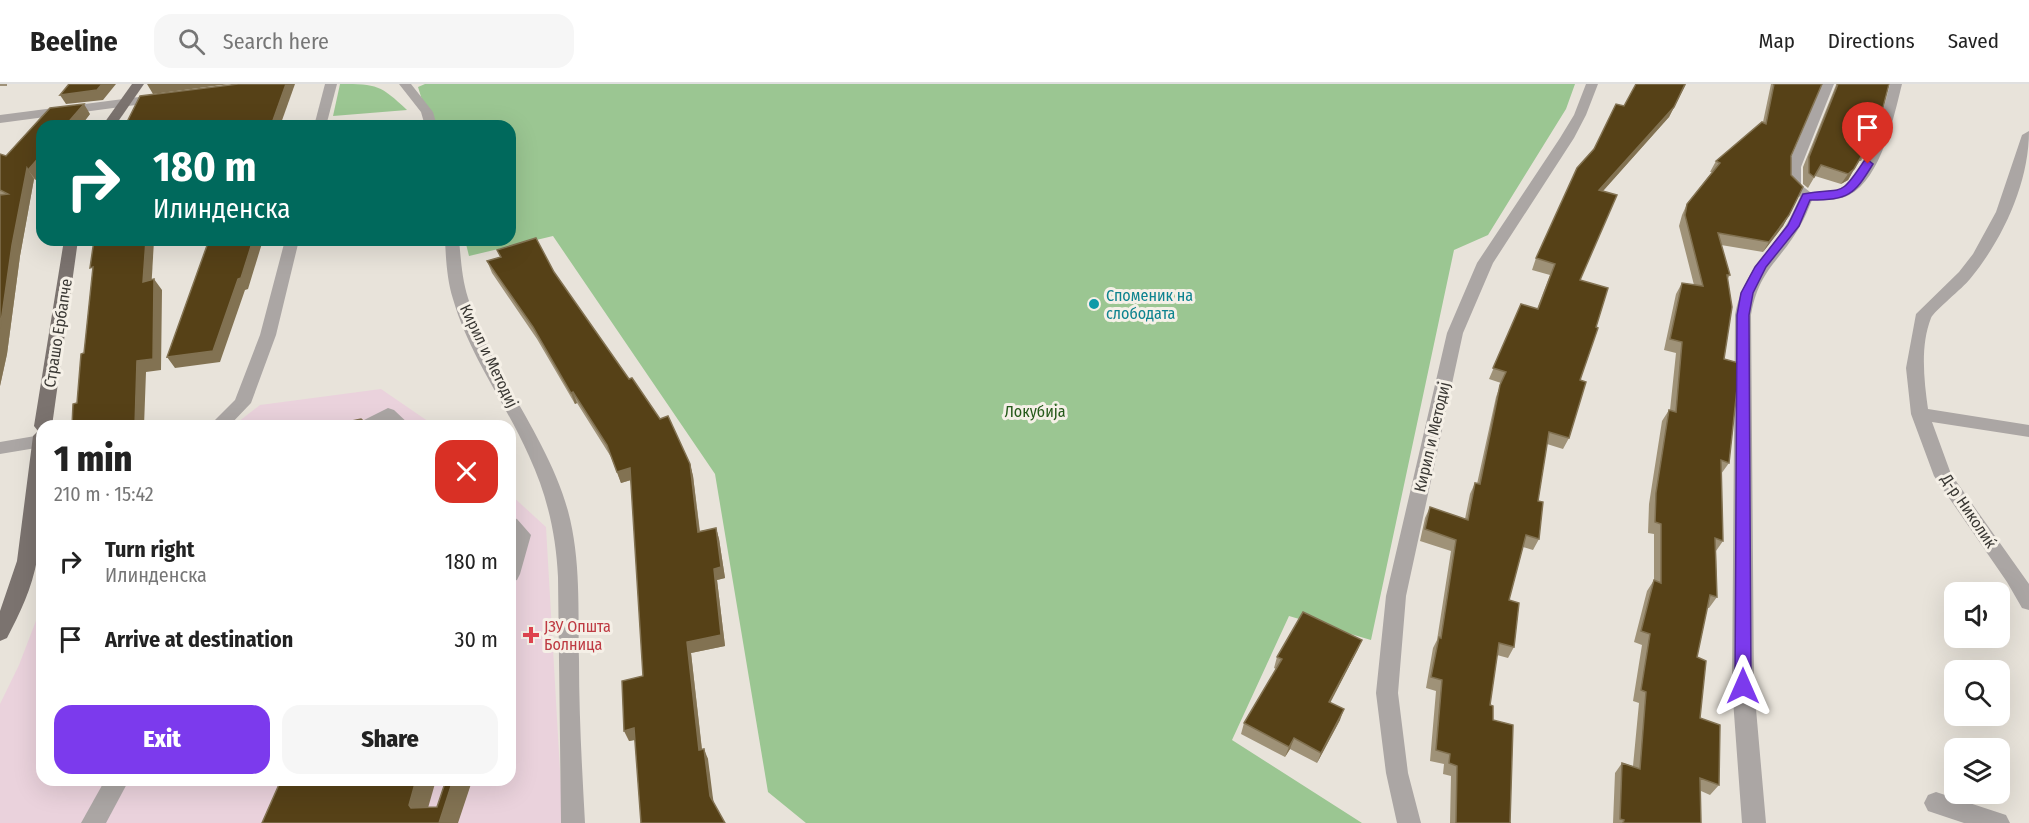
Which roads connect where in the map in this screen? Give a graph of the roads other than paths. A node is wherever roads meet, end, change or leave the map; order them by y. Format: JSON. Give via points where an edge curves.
{"nodes":[{"id":1,"x":138,"y":84,"type":"edge"},
{"id":2,"x":331,"y":84,"type":"edge"},
{"id":3,"x":405,"y":84,"type":"edge"},
{"id":4,"x":1592,"y":84,"type":"edge"},
{"id":5,"x":1828,"y":84,"type":"edge"},
{"id":6,"x":1896,"y":84,"type":"edge"},
{"id":7,"x":171,"y":97,"type":"edge"},
{"id":8,"x":124,"y":102,"type":"junction"},
{"id":9,"x":0,"y":119,"type":"edge"},
{"id":10,"x":112,"y":120,"type":"edge"},
{"id":11,"x":322,"y":120,"type":"edge"},
{"id":12,"x":429,"y":120,"type":"edge"},
{"id":13,"x":2029,"y":135,"type":"edge"},
{"id":14,"x":1806,"y":196,"type":"junction"},
{"id":15,"x":69,"y":246,"type":"edge"},
{"id":16,"x":290,"y":246,"type":"edge"},
{"id":17,"x":452,"y":246,"type":"edge"},
{"id":18,"x":1920,"y":414,"type":"junction"},
{"id":19,"x":45,"y":420,"type":"edge"},
{"id":20,"x":225,"y":420,"type":"edge"},
{"id":21,"x":377,"y":420,"type":"edge"},
{"id":22,"x":395,"y":420,"type":"edge"},
{"id":23,"x":2029,"y":431,"type":"edge"},
{"id":24,"x":36,"y":442,"type":"edge"},
{"id":25,"x":0,"y":448,"type":"edge"},
{"id":26,"x":36,"y":523,"type":"edge"},
{"id":27,"x":516,"y":530,"type":"edge"},
{"id":28,"x":516,"y":553,"type":"edge"},
{"id":29,"x":34,"y":556,"type":"edge"},
{"id":30,"x":2021,"y":577,"type":"edge"},
{"id":31,"x":2029,"y":602,"type":"edge"},
{"id":32,"x":0,"y":632,"type":"edge"},
{"id":33,"x":114,"y":786,"type":"edge"},
{"id":34,"x":1936,"y":803,"type":"dead end"},
{"id":35,"x":93,"y":823,"type":"edge"},
{"id":36,"x":573,"y":823,"type":"edge"},
{"id":37,"x":1409,"y":823,"type":"edge"},
{"id":38,"x":1754,"y":823,"type":"edge"},
{"id":39,"x":1998,"y":823,"type":"edge"}],
"edges":[{"from":1,"to":8,"type":"main road"},
{"from":2,"to":11,"type":"street"},
{"from":3,"to":12,"type":"street"},
{"from":4,"to":37,"type":"street","name":"Кирил и Методиј","via":[[1567,138],[1485,263],[1455,333],[1395,607],[1387,693],[1397,772]]},
{"from":5,"to":14,"type":"street","via":[[1794,167],[1794,186]]},
{"from":6,"to":14,"type":"street","via":[[1875,150],[1854,186],[1843,193]]},
{"from":7,"to":8,"type":"street"},
{"from":8,"to":9,"type":"street"},
{"from":8,"to":10,"type":"main road"},
{"from":13,"to":18,"type":"street","name":"Д-р Николиќ","via":[[2010,197],[1991,239],[1958,286],[1923,314],[1914,368]]},
{"from":14,"to":38,"type":"street","via":[[1793,226],[1761,267],[1747,293],[1743,315],[1743,686]]},
{"from":15,"to":19,"type":"main road","name":"Страшо Ербапче"},
{"from":16,"to":20,"type":"street","via":[[268,335],[242,404]]},
{"from":17,"to":36,"type":"street","name":"Кирил и Методиј","via":[[462,306],[522,421],[558,508],[567,546],[568,743]]},
{"from":18,"to":23,"type":"street"},
{"from":18,"to":30,"type":"street","name":"Д-р Николиќ","via":[[1943,476]]},
{"from":21,"to":22,"type":"street","via":[[388,414]]},
{"from":24,"to":25,"type":"street"},
{"from":26,"to":29,"type":"main road"},
{"from":27,"to":28,"type":"street","via":[[521,535]]},
{"from":29,"to":32,"type":"main road"},
{"from":30,"to":31,"type":"street","name":"Д-р Николиќ"},
{"from":33,"to":35,"type":"street"},
{"from":34,"to":39,"type":"street"}]}
